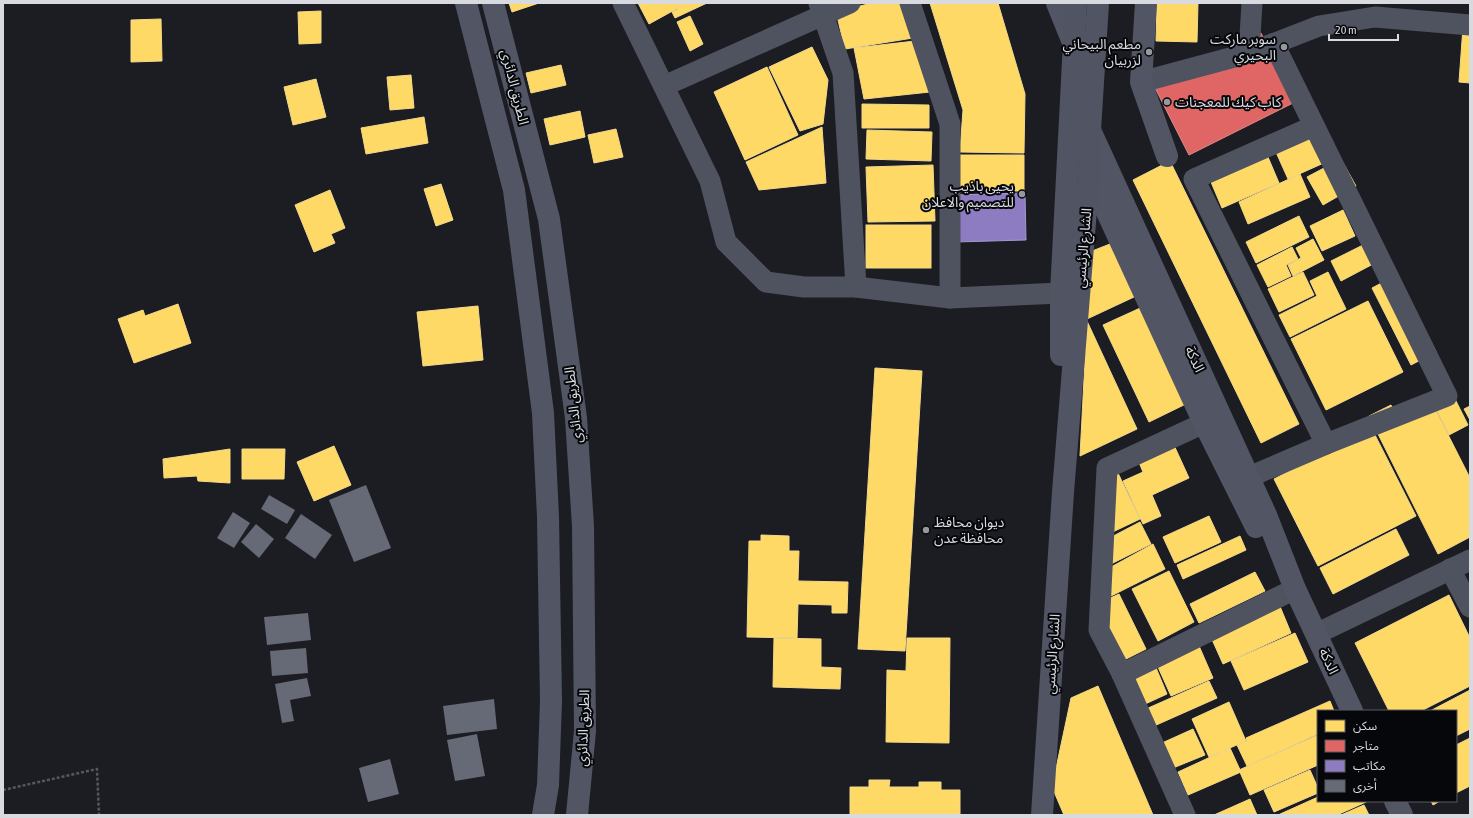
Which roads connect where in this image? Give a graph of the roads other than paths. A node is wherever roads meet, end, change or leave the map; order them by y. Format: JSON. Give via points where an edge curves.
{"nodes":[{"id":1,"x":466,"y":3,"type":"edge"},
{"id":2,"x":493,"y":3,"type":"edge"},
{"id":3,"x":623,"y":3,"type":"edge"},
{"id":4,"x":850,"y":3,"type":"edge"},
{"id":5,"x":910,"y":3,"type":"edge"},
{"id":6,"x":1057,"y":3,"type":"edge"},
{"id":7,"x":1076,"y":3,"type":"edge"},
{"id":8,"x":1098,"y":3,"type":"edge"},
{"id":9,"x":1146,"y":3,"type":"edge"},
{"id":10,"x":1252,"y":3,"type":"edge"},
{"id":11,"x":820,"y":9,"type":"edge"},
{"id":12,"x":1470,"y":25,"type":"edge"},
{"id":13,"x":1274,"y":44,"type":"junction"},
{"id":14,"x":1074,"y":45,"type":"junction"},
{"id":15,"x":1249,"y":54,"type":"junction"},
{"id":16,"x":1141,"y":82,"type":"junction"},
{"id":17,"x":664,"y":86,"type":"junction"},
{"id":18,"x":1314,"y":126,"type":"junction"},
{"id":19,"x":1090,"y":130,"type":"junction"},
{"id":20,"x":1166,"y":156,"type":"dead end"},
{"id":21,"x":1089,"y":173,"type":"junction"},
{"id":22,"x":856,"y":287,"type":"junction"},
{"id":23,"x":1061,"y":294,"type":"junction"},
{"id":24,"x":950,"y":298,"type":"junction"},
{"id":25,"x":1204,"y":423,"type":"junction"},
{"id":26,"x":1326,"y":444,"type":"junction"},
{"id":27,"x":1242,"y":481,"type":"junction"},
{"id":28,"x":1063,"y":492,"type":"junction"},
{"id":29,"x":1470,"y":560,"type":"edge"},
{"id":30,"x":1450,"y":569,"type":"junction"},
{"id":31,"x":1295,"y":589,"type":"junction"},
{"id":32,"x":1470,"y":607,"type":"edge"},
{"id":33,"x":1316,"y":634,"type":"junction"},
{"id":34,"x":1122,"y":674,"type":"junction"},
{"id":35,"x":1352,"y":710,"type":"edge"},
{"id":36,"x":1396,"y":802,"type":"edge"},
{"id":37,"x":543,"y":815,"type":"edge"},
{"id":38,"x":577,"y":815,"type":"edge"},
{"id":39,"x":1042,"y":815,"type":"edge"},
{"id":40,"x":1185,"y":815,"type":"edge"},
{"id":41,"x":1402,"y":815,"type":"edge"}],
"edges":[{"from":1,"to":37,"type":"main road","name":"الطريق الدائري","via":[[514,190],[543,413],[548,517],[551,701],[548,785]]},
{"from":2,"to":38,"type":"main road","name":"الطريق الدائري","via":[[549,219],[576,418],[583,526],[585,732]]},
{"from":3,"to":17,"type":"street"},
{"from":4,"to":11,"type":"street"},
{"from":5,"to":24,"type":"street","via":[[950,124]]},
{"from":6,"to":14,"type":"main road"},
{"from":7,"to":14,"type":"main road","name":"الشارع الرئيسي"},
{"from":8,"to":19,"type":"main road","name":"الشارع الرئيسي"},
{"from":9,"to":16,"type":"main road"},
{"from":10,"to":15,"type":"street"},
{"from":11,"to":17,"type":"street"},
{"from":11,"to":22,"type":"street","via":[[843,72]]},
{"from":12,"to":13,"type":"street","via":[[1375,17],[1319,26]]},
{"from":13,"to":15,"type":"street"},
{"from":13,"to":18,"type":"street"},
{"from":14,"to":23,"type":"main road","name":"الشارع الرئيسي"},
{"from":15,"to":16,"type":"street"},
{"from":16,"to":20,"type":"main road"},
{"from":17,"to":22,"type":"street","via":[[710,181],[726,242],[766,282],[804,287]]},
{"from":18,"to":26,"type":"street","via":[[1194,179]]},
{"from":18,"to":26,"type":"street","via":[[1447,396]]},
{"from":19,"to":21,"type":"main road","name":"الشارع الرئيسي"},
{"from":19,"to":27,"type":"main road","name":"الدكة"},
{"from":21,"to":25,"type":"main road","name":"الدكة"},
{"from":21,"to":28,"type":"main road","name":"الشارع الرئيسي"},
{"from":22,"to":24,"type":"street"},
{"from":23,"to":24,"type":"street"},
{"from":23,"to":28,"type":"main road","name":"الشارع الرئيسي"},
{"from":25,"to":27,"type":"main road","name":"الدكة"},
{"from":25,"to":34,"type":"street","via":[[1107,468],[1099,630]]},
{"from":26,"to":27,"type":"street"},
{"from":27,"to":31,"type":"main road","name":"الدكة","via":[[1282,554]]},
{"from":28,"to":39,"type":"main road","name":"الشارع الرئيسي"},
{"from":29,"to":30,"type":"street"},
{"from":30,"to":32,"type":"street"},
{"from":30,"to":33,"type":"street"},
{"from":31,"to":33,"type":"main road","name":"الدكة"},
{"from":31,"to":34,"type":"street"},
{"from":33,"to":35,"type":"main road","name":"الدكة"},
{"from":34,"to":40,"type":"street"},
{"from":36,"to":41,"type":"main road"}]}
